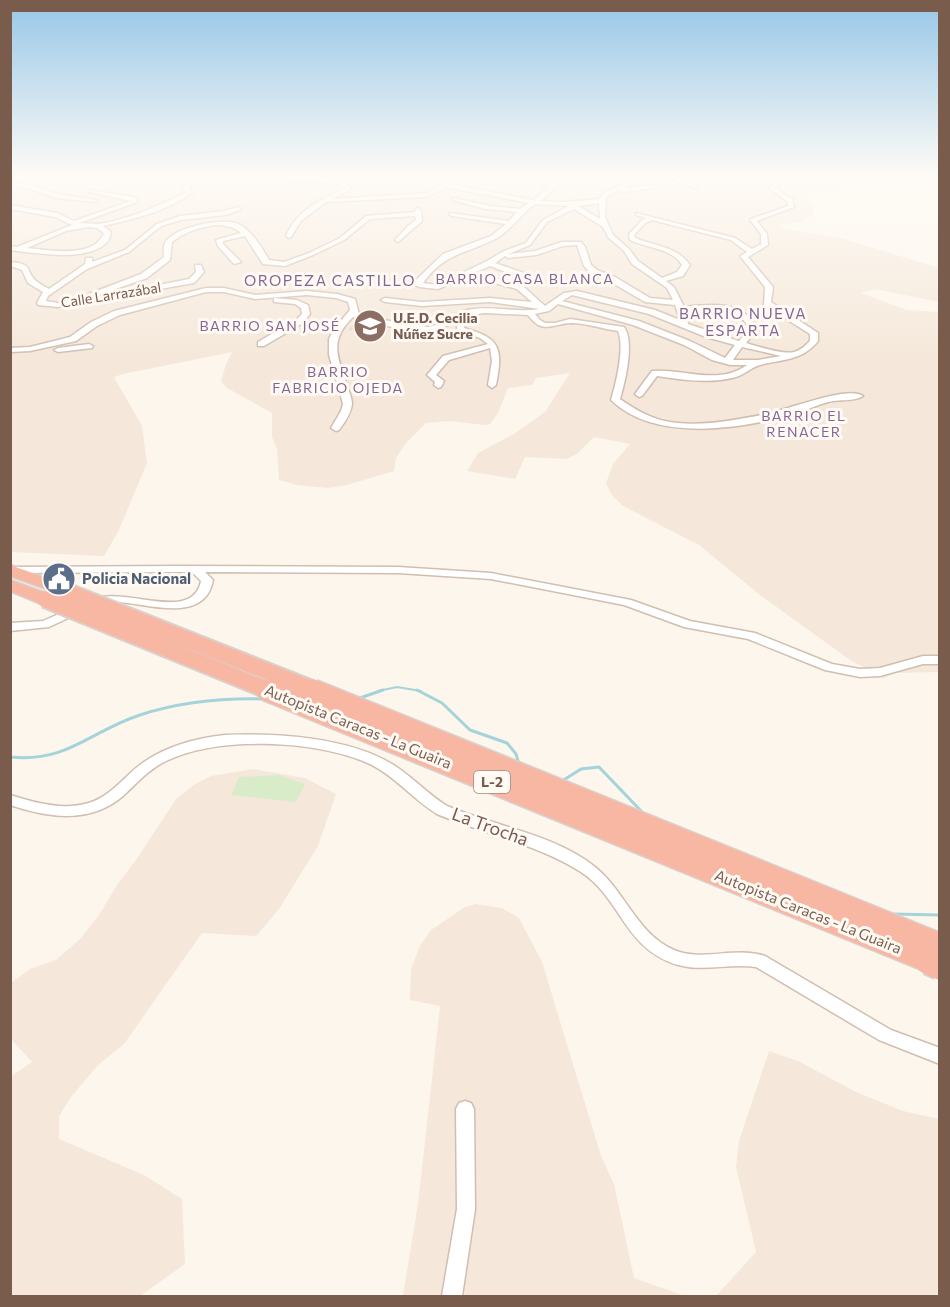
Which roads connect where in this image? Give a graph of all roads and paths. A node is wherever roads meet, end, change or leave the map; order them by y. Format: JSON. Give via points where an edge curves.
{"nodes":[{"id":1,"x":45,"y":236,"type":"edge"},
{"id":2,"x":107,"y":236,"type":"edge"},
{"id":3,"x":145,"y":236,"type":"edge"},
{"id":4,"x":179,"y":236,"type":"edge"},
{"id":5,"x":236,"y":236,"type":"edge"},
{"id":6,"x":246,"y":236,"type":"edge"},
{"id":7,"x":346,"y":236,"type":"edge"},
{"id":8,"x":402,"y":236,"type":"edge"},
{"id":9,"x":494,"y":236,"type":"edge"},
{"id":10,"x":534,"y":236,"type":"edge"},
{"id":11,"x":610,"y":236,"type":"edge"},
{"id":12,"x":631,"y":236,"type":"edge"},
{"id":13,"x":725,"y":236,"type":"edge"},
{"id":14,"x":764,"y":236,"type":"edge"},
{"id":15,"x":398,"y":240,"type":"dead end"},
{"id":16,"x":14,"y":248,"type":"edge"},
{"id":17,"x":84,"y":251,"type":"junction"},
{"id":18,"x":752,"y":252,"type":"junction"},
{"id":19,"x":493,"y":261,"type":"junction"},
{"id":20,"x":237,"y":262,"type":"dead end"},
{"id":21,"x":10,"y":264,"type":"edge"},
{"id":22,"x":86,"y":267,"type":"junction"},
{"id":23,"x":198,"y":267,"type":"dead end"},
{"id":24,"x":466,"y":273,"type":"junction"},
{"id":25,"x":662,"y":280,"type":"junction"},
{"id":26,"x":191,"y":281,"type":"junction"},
{"id":27,"x":520,"y":286,"type":"junction"},
{"id":28,"x":206,"y":290,"type":"junction"},
{"id":29,"x":47,"y":294,"type":"junction"},
{"id":30,"x":255,"y":297,"type":"junction"},
{"id":31,"x":385,"y":300,"type":"dead end"},
{"id":32,"x":76,"y":301,"type":"junction"},
{"id":33,"x":557,"y":302,"type":"junction"},
{"id":34,"x":679,"y":306,"type":"junction"},
{"id":35,"x":542,"y":307,"type":"junction"},
{"id":36,"x":354,"y":311,"type":"junction"},
{"id":37,"x":467,"y":312,"type":"junction"},
{"id":38,"x":530,"y":313,"type":"junction"},
{"id":39,"x":684,"y":324,"type":"junction"},
{"id":40,"x":261,"y":344,"type":"dead end"},
{"id":41,"x":740,"y":344,"type":"junction"},
{"id":42,"x":493,"y":345,"type":"junction"},
{"id":43,"x":89,"y":346,"type":"dead end"},
{"id":44,"x":24,"y":349,"type":"junction"},
{"id":45,"x":10,"y":350,"type":"edge"},
{"id":46,"x":793,"y":356,"type":"junction"},
{"id":47,"x":727,"y":361,"type":"junction"},
{"id":48,"x":754,"y":363,"type":"junction"},
{"id":49,"x":438,"y":385,"type":"dead end"},
{"id":50,"x":492,"y":385,"type":"dead end"},
{"id":51,"x":639,"y":394,"type":"dead end"},
{"id":52,"x":859,"y":396,"type":"dead end"},
{"id":53,"x":336,"y":428,"type":"dead end"},
{"id":54,"x":178,"y":569,"type":"junction"},
{"id":55,"x":11,"y":570,"type":"edge"},
{"id":56,"x":10,"y":585,"type":"edge"},
{"id":57,"x":52,"y":594,"type":"junction"},
{"id":58,"x":10,"y":627,"type":"edge"},
{"id":59,"x":939,"y":660,"type":"edge"},
{"id":60,"x":10,"y":800,"type":"edge"},
{"id":61,"x":939,"y":944,"type":"edge"},
{"id":62,"x":939,"y":966,"type":"edge"},
{"id":63,"x":939,"y":1056,"type":"edge"},
{"id":64,"x":465,"y":1109,"type":"dead end"},
{"id":65,"x":452,"y":1296,"type":"edge"}],
"edges":[{"from":1,"to":16,"type":"street"},
{"from":2,"to":17,"type":"street","via":[[97,247]]},
{"from":3,"to":22,"type":"street","via":[[127,251]]},
{"from":4,"to":32,"type":"street","via":[[167,246],[167,258],[149,274]]},
{"from":5,"to":20,"type":"street","via":[[219,240]]},
{"from":6,"to":7,"type":"street","via":[[266,262],[280,265]]},
{"from":8,"to":15,"type":"street"},
{"from":9,"to":24,"type":"street","via":[[443,259],[418,284],[438,287]]},
{"from":10,"to":19,"type":"street","via":[[528,244]]},
{"from":11,"to":25,"type":"street","via":[[635,262]]},
{"from":12,"to":25,"type":"street","via":[[683,258],[686,265],[680,274]]},
{"from":13,"to":18,"type":"street"},
{"from":14,"to":18,"type":"street","via":[[764,247]]},
{"from":16,"to":17,"type":"street","via":[[60,253]]},
{"from":17,"to":22,"type":"street","via":[[90,261]]},
{"from":18,"to":46,"type":"street","via":[[744,258],[769,287],[767,303],[814,334],[811,346]]},
{"from":19,"to":24,"type":"street"},
{"from":19,"to":27,"type":"street","via":[[524,276],[527,280]]},
{"from":19,"to":34,"type":"street","via":[[579,243],[594,272],[648,300]]},
{"from":21,"to":29,"type":"street","name":"Calle Larrazábal","via":[[26,268],[31,281]]},
{"from":22,"to":29,"type":"street"},
{"from":23,"to":26,"type":"street","via":[[201,272]]},
{"from":24,"to":27,"type":"street"},
{"from":25,"to":34,"type":"street"},
{"from":26,"to":28,"type":"street"},
{"from":26,"to":32,"type":"street","name":"Calle Larrazábal"},
{"from":27,"to":35,"type":"street"},
{"from":28,"to":30,"type":"street"},
{"from":28,"to":44,"type":"street","via":[[130,308],[101,320],[77,338]]},
{"from":29,"to":32,"type":"street","name":"Calle Larrazábal","via":[[41,303]]},
{"from":30,"to":36,"type":"street","via":[[330,295],[351,301]]},
{"from":30,"to":40,"type":"street","via":[[300,303],[306,311],[300,321]]},
{"from":31,"to":35,"type":"street","via":[[422,304],[490,300]]},
{"from":33,"to":35,"type":"street"},
{"from":33,"to":39,"type":"street","via":[[577,292]]},
{"from":33,"to":47,"type":"street","via":[[636,323]]},
{"from":34,"to":39,"type":"street"},
{"from":34,"to":41,"type":"street","via":[[718,306],[741,314],[754,327]]},
{"from":35,"to":38,"type":"street"},
{"from":36,"to":37,"type":"street","via":[[371,321],[428,329],[438,328]]},
{"from":36,"to":53,"type":"street","via":[[333,336],[332,357],[348,403]]},
{"from":37,"to":38,"type":"street"},
{"from":37,"to":42,"type":"street","via":[[460,328],[483,335]]},
{"from":38,"to":52,"type":"street","via":[[544,325],[570,321],[621,330],[625,342],[615,400],[659,423],[728,423],[788,412],[835,396]]},
{"from":39,"to":41,"type":"street"},
{"from":41,"to":46,"type":"street"},
{"from":41,"to":47,"type":"street"},
{"from":42,"to":49,"type":"street","via":[[443,360],[431,375],[440,381]]},
{"from":42,"to":50,"type":"street","via":[[497,359]]},
{"from":43,"to":44,"type":"street","via":[[52,351]]},
{"from":44,"to":45,"type":"street"},
{"from":46,"to":48,"type":"street"},
{"from":47,"to":48,"type":"street"},
{"from":48,"to":51,"type":"street","via":[[745,370],[713,378],[655,373]]},
{"from":54,"to":55,"type":"street"},
{"from":54,"to":58,"type":"street","via":[[198,572],[207,580],[204,591],[183,604],[165,608],[104,600],[53,621]]},
{"from":54,"to":59,"type":"street","via":[[398,570],[491,576],[627,602],[688,624],[751,636],[829,667],[860,673]]},
{"from":55,"to":57,"type":"highway","name":"Autopista Caracas - La Guaira","number":"L-2"},
{"from":56,"to":57,"type":"highway","name":"Autopista Caracas - La Guaira","number":"L-2"},
{"from":57,"to":61,"type":"highway","name":"Autopista Caracas - La Guaira","number":"L-2","bridge":true,"via":[[381,716]]},
{"from":57,"to":62,"type":"highway","name":"Autopista Caracas - La Guaira","number":"L-2","bridge":true},
{"from":60,"to":63,"type":"street","name":"La Trocha","via":[[53,811],[94,807],[159,758],[217,739],[297,742],[349,752],[390,769],[442,810],[547,848],[582,866],[610,889],[644,938],[667,954],[693,962],[759,961],[885,1035]]},
{"from":64,"to":65,"type":"street","via":[[466,1209]]}]}
